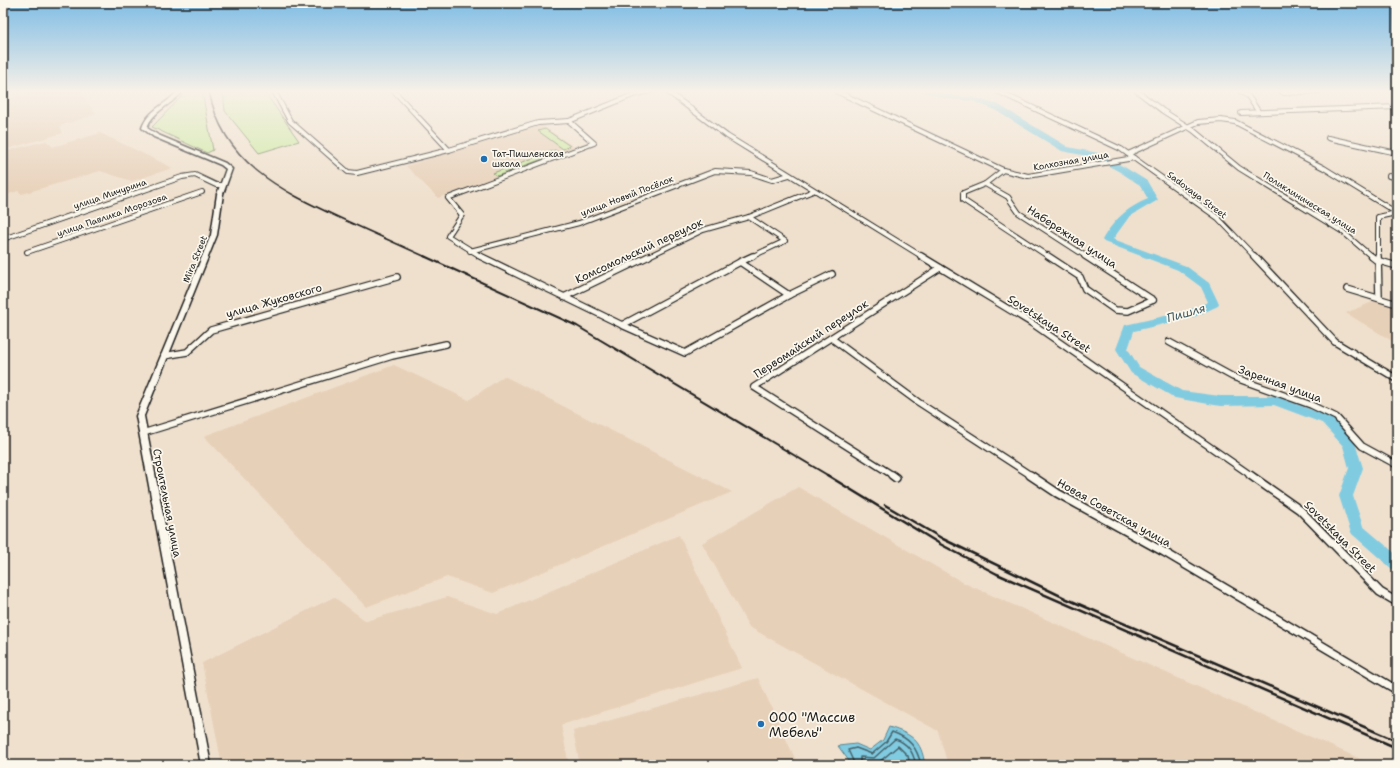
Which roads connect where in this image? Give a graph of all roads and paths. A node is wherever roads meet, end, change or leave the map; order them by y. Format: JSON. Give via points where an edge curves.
{"nodes":[{"id":1,"x":144,"y":127,"type":"edge"},
{"id":2,"x":297,"y":127,"type":"edge"},
{"id":3,"x":427,"y":127,"type":"edge"},
{"id":4,"x":525,"y":127,"type":"edge"},
{"id":5,"x":575,"y":127,"type":"edge"},
{"id":6,"x":715,"y":127,"type":"edge"},
{"id":7,"x":912,"y":127,"type":"edge"},
{"id":8,"x":1074,"y":127,"type":"edge"},
{"id":9,"x":1187,"y":127,"type":"edge"},
{"id":10,"x":1190,"y":127,"type":"edge"},
{"id":11,"x":1249,"y":127,"type":"edge"},
{"id":12,"x":1328,"y":138,"type":"dead end"},
{"id":13,"x":449,"y":150,"type":"junction"},
{"id":14,"x":1397,"y":153,"type":"edge"},
{"id":15,"x":1128,"y":154,"type":"junction"},
{"id":16,"x":1134,"y":158,"type":"junction"},
{"id":17,"x":1003,"y":170,"type":"junction"},
{"id":18,"x":789,"y":175,"type":"junction"},
{"id":19,"x":1389,"y":176,"type":"dead end"},
{"id":20,"x":1397,"y":178,"type":"edge"},
{"id":21,"x":986,"y":184,"type":"junction"},
{"id":22,"x":222,"y":185,"type":"junction"},
{"id":23,"x":813,"y":191,"type":"junction"},
{"id":24,"x":202,"y":192,"type":"dead end"},
{"id":25,"x":1397,"y":213,"type":"edge"},
{"id":26,"x":750,"y":217,"type":"junction"},
{"id":27,"x":3,"y":239,"type":"edge"},
{"id":28,"x":470,"y":251,"type":"junction"},
{"id":29,"x":27,"y":252,"type":"dead end"},
{"id":30,"x":1379,"y":261,"type":"junction"},
{"id":31,"x":740,"y":262,"type":"junction"},
{"id":32,"x":1397,"y":266,"type":"edge"},
{"id":33,"x":940,"y":268,"type":"junction"},
{"id":34,"x":832,"y":274,"type":"dead end"},
{"id":35,"x":397,"y":277,"type":"dead end"},
{"id":36,"x":1347,"y":289,"type":"dead end"},
{"id":37,"x":790,"y":295,"type":"junction"},
{"id":38,"x":564,"y":297,"type":"junction"},
{"id":39,"x":1379,"y":298,"type":"junction"},
{"id":40,"x":1397,"y":304,"type":"edge"},
{"id":41,"x":622,"y":325,"type":"junction"},
{"id":42,"x":831,"y":338,"type":"junction"},
{"id":43,"x":1169,"y":342,"type":"dead end"},
{"id":44,"x":446,"y":344,"type":"dead end"},
{"id":45,"x":164,"y":356,"type":"junction"},
{"id":46,"x":1397,"y":379,"type":"edge"},
{"id":47,"x":143,"y":433,"type":"junction"},
{"id":48,"x":1397,"y":465,"type":"edge"},
{"id":49,"x":896,"y":478,"type":"dead end"},
{"id":50,"x":1397,"y":602,"type":"edge"},
{"id":51,"x":1397,"y":690,"type":"edge"},
{"id":52,"x":206,"y":765,"type":"edge"}],
"edges":[{"from":1,"to":22,"type":"street","name":"Mira Street","via":[[156,136],[223,164],[229,169]]},
{"from":2,"to":13,"type":"street","via":[[348,172],[366,172]]},
{"from":3,"to":13,"type":"street"},
{"from":4,"to":13,"type":"street"},
{"from":5,"to":28,"type":"street","via":[[594,142],[448,198],[462,215],[448,236]]},
{"from":6,"to":18,"type":"street","name":"Sovetskaya Street"},
{"from":7,"to":17,"type":"street","name":"Колхозная улица"},
{"from":8,"to":15,"type":"street","name":"Sadovaya Street"},
{"from":9,"to":15,"type":"street"},
{"from":10,"to":30,"type":"street","name":"Поликлиническая улица","via":[[1239,168],[1343,232]]},
{"from":11,"to":25,"type":"street","via":[[1324,168]]},
{"from":12,"to":14,"type":"street"},
{"from":15,"to":16,"type":"street","name":"Sadovaya Street"},
{"from":16,"to":17,"type":"street","name":"Колхозная улица","via":[[1028,176]]},
{"from":16,"to":46,"type":"street","name":"Sadovaya Street","via":[[1218,218],[1336,342]]},
{"from":17,"to":21,"type":"street"},
{"from":18,"to":23,"type":"street","name":"Sovetskaya Street"},
{"from":18,"to":28,"type":"street","name":"улица Новый Посёлок","via":[[772,180],[751,173],[715,171],[579,223]]},
{"from":19,"to":20,"type":"street"},
{"from":21,"to":21,"type":"street","name":"Набережная улица","via":[[963,193],[963,200],[1080,277],[1085,289],[1116,310],[1128,311],[1153,300],[1019,213],[1008,198]]},
{"from":22,"to":27,"type":"street","name":"улица Мичурина","via":[[216,185],[195,175],[182,177]]},
{"from":22,"to":45,"type":"street","name":"Mira Street","via":[[214,235]]},
{"from":23,"to":26,"type":"street","name":"Комсомольский переулок"},
{"from":23,"to":33,"type":"street","name":"Sovetskaya Street"},
{"from":24,"to":29,"type":"street","name":"улица Павлика Морозова"},
{"from":25,"to":30,"type":"street","via":[[1378,217]]},
{"from":26,"to":31,"type":"street","via":[[785,241]]},
{"from":26,"to":38,"type":"street","name":"Комсомольский переулок","via":[[704,230]]},
{"from":28,"to":38,"type":"street"},
{"from":30,"to":32,"type":"street","name":"Поликлиническая улица"},
{"from":30,"to":39,"type":"street"},
{"from":31,"to":37,"type":"street"},
{"from":31,"to":41,"type":"street"},
{"from":33,"to":42,"type":"street","name":"Первомайский переулок"},
{"from":33,"to":50,"type":"street","name":"Sovetskaya Street","via":[[1034,324],[1300,510],[1380,592]]},
{"from":34,"to":37,"type":"street"},
{"from":35,"to":45,"type":"street","name":"улица Жуковского","via":[[211,330],[187,352]]},
{"from":36,"to":39,"type":"street"},
{"from":37,"to":41,"type":"street","via":[[685,353]]},
{"from":38,"to":41,"type":"street"},
{"from":39,"to":40,"type":"street"},
{"from":42,"to":49,"type":"street","name":"Первомайский переулок","via":[[754,387]]},
{"from":42,"to":51,"type":"street","name":"Новая Советская улица","via":[[918,402],[1057,493],[1171,556]]},
{"from":43,"to":48,"type":"street","name":"Заречная улица","via":[[1233,377],[1311,405],[1336,417],[1362,446]]},
{"from":44,"to":47,"type":"street","via":[[392,356]]},
{"from":45,"to":47,"type":"street","name":"Строительная улица","via":[[140,416]]},
{"from":47,"to":52,"type":"street","name":"Строительная улица"}]}
